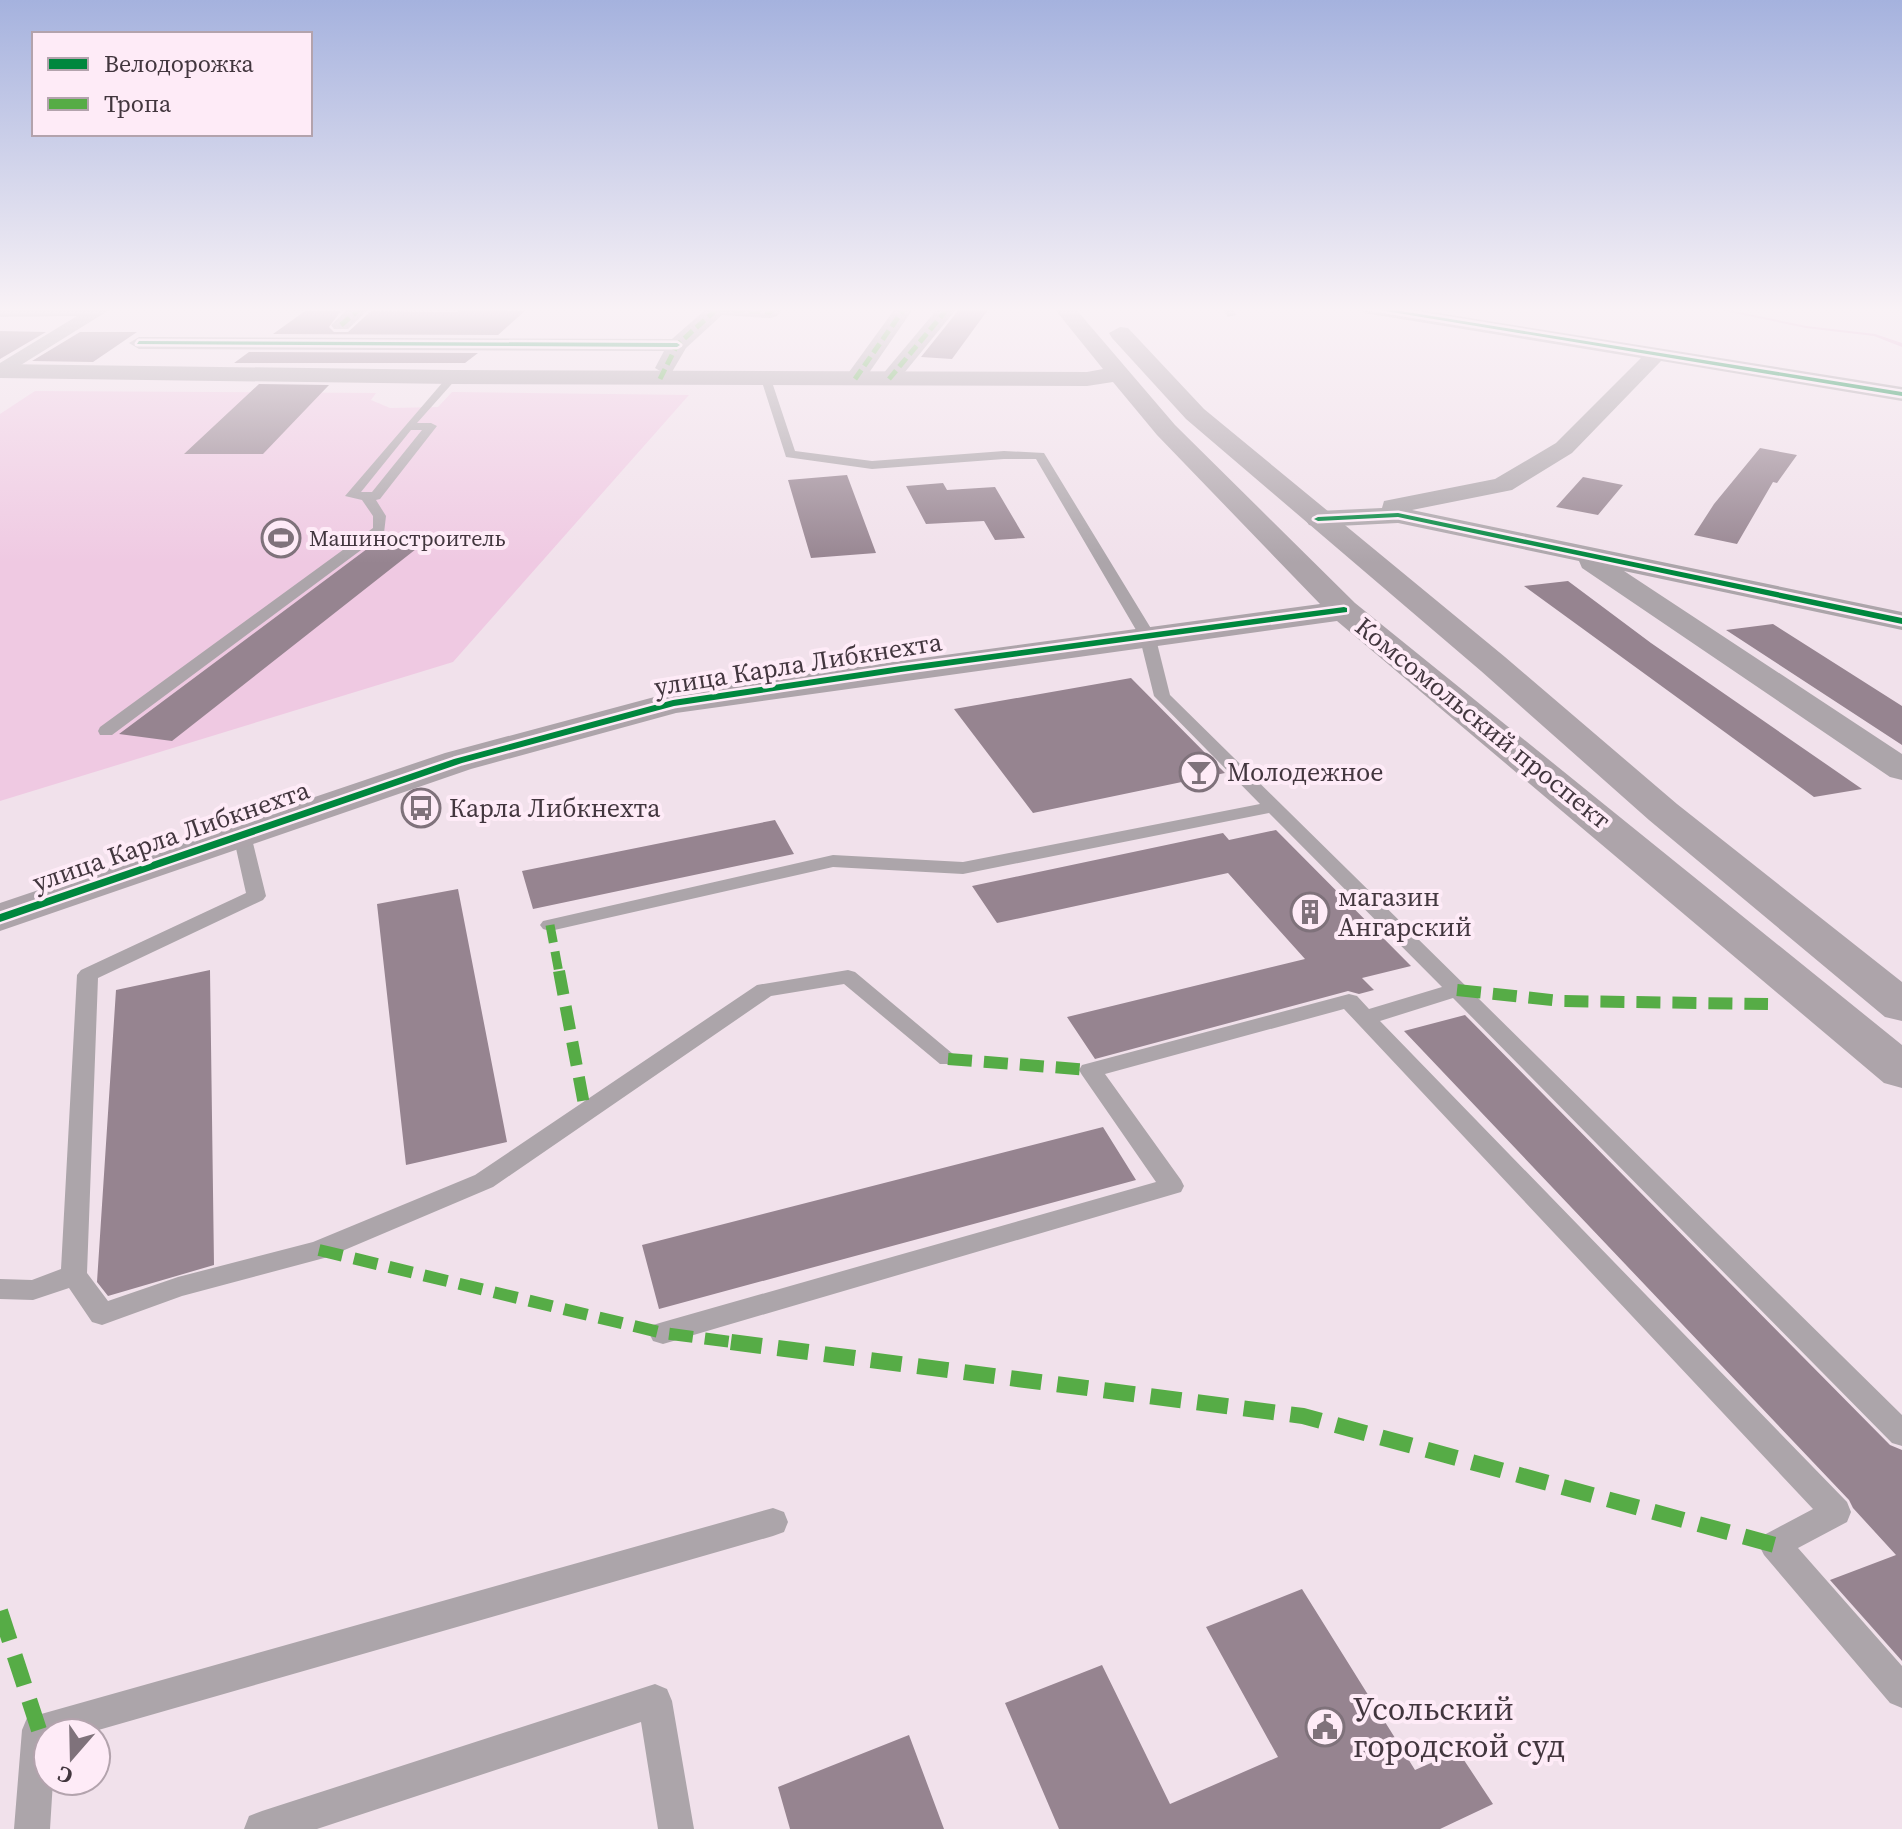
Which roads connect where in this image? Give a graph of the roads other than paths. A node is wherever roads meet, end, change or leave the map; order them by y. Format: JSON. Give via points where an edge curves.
{"nodes":[{"id":1,"x":439,"y":392,"type":"edge"},
{"id":2,"x":770,"y":392,"type":"edge"},
{"id":3,"x":1134,"y":392,"type":"edge"},
{"id":4,"x":1177,"y":392,"type":"edge"},
{"id":5,"x":1618,"y":392,"type":"edge"},
{"id":6,"x":1204,"y":421,"type":"junction"},
{"id":7,"x":1160,"y":423,"type":"junction"},
{"id":8,"x":408,"y":427,"type":"junction"},
{"id":9,"x":366,"y":496,"type":"junction"},
{"id":10,"x":1318,"y":519,"type":"junction"},
{"id":11,"x":1575,"y":551,"type":"junction"},
{"id":12,"x":1344,"y":610,"type":"junction"},
{"id":13,"x":1902,"y":621,"type":"edge"},
{"id":14,"x":1147,"y":635,"type":"junction"},
{"id":15,"x":1493,"y":664,"type":"junction"},
{"id":16,"x":1423,"y":672,"type":"junction"},
{"id":17,"x":106,"y":731,"type":"dead end"},
{"id":18,"x":1902,"y":770,"type":"edge"},
{"id":19,"x":1273,"y":807,"type":"junction"},
{"id":20,"x":242,"y":835,"type":"junction"},
{"id":21,"x":0,"y":918,"type":"edge"},
{"id":22,"x":550,"y":925,"type":"dead end"},
{"id":23,"x":1457,"y":990,"type":"junction"},
{"id":24,"x":1902,"y":1006,"type":"edge"},
{"id":25,"x":1365,"y":1018,"type":"junction"},
{"id":26,"x":948,"y":1059,"type":"dead end"},
{"id":27,"x":1902,"y":1071,"type":"edge"},
{"id":28,"x":74,"y":1275,"type":"junction"},
{"id":29,"x":0,"y":1289,"type":"edge"},
{"id":30,"x":663,"y":1333,"type":"dead end"},
{"id":31,"x":1902,"y":1434,"type":"edge"},
{"id":32,"x":773,"y":1522,"type":"dead end"},
{"id":33,"x":1902,"y":1691,"type":"edge"},
{"id":34,"x":32,"y":1829,"type":"edge"},
{"id":35,"x":262,"y":1829,"type":"edge"},
{"id":36,"x":676,"y":1829,"type":"edge"}],
"edges":[{"from":1,"to":8,"type":"lane"},
{"from":2,"to":14,"type":"lane","via":[[790,454],[872,465],[1040,456]]},
{"from":3,"to":7,"type":"main road","name":"Комсомольский проспект"},
{"from":4,"to":6,"type":"main road","name":"Комсомольский проспект"},
{"from":5,"to":10,"type":"street","via":[[1564,448],[1503,485]]},
{"from":6,"to":7,"type":"main road"},
{"from":6,"to":10,"type":"main road","name":"Комсомольский проспект"},
{"from":7,"to":12,"type":"main road","name":"Комсомольский проспект"},
{"from":8,"to":9,"type":"lane","via":[[351,496]]},
{"from":8,"to":9,"type":"lane","via":[[431,426],[376,496]]},
{"from":9,"to":17,"type":"lane","via":[[380,515],[379,530]]},
{"from":10,"to":11,"type":"street","via":[[1398,515]]},
{"from":10,"to":15,"type":"main road","name":"Комсомольский проспект"},
{"from":11,"to":13,"type":"street"},
{"from":11,"to":18,"type":"street"},
{"from":12,"to":14,"type":"main road","name":"улица Карла Либкнехта"},
{"from":12,"to":16,"type":"main road","name":"Комсомольский проспект"},
{"from":14,"to":19,"type":"lane","via":[[1162,696]]},
{"from":14,"to":20,"type":"main road","name":"улица Карла Либкнехта","via":[[673,703],[458,761]]},
{"from":15,"to":16,"type":"main road","via":[[1493,675],[1466,683]]},
{"from":15,"to":24,"type":"main road","name":"Комсомольский проспект","via":[[1663,812]]},
{"from":16,"to":27,"type":"main road","name":"Комсомольский проспект"},
{"from":19,"to":22,"type":"lane","via":[[963,868],[833,861]]},
{"from":19,"to":23,"type":"lane"},
{"from":20,"to":21,"type":"main road","name":"улица Карла Либкнехта"},
{"from":20,"to":28,"type":"lane","via":[[256,896],[88,975]]},
{"from":23,"to":25,"type":"lane"},
{"from":23,"to":31,"type":"lane"},
{"from":25,"to":30,"type":"lane","via":[[1349,1001],[1090,1070],[1172,1186]]},
{"from":25,"to":33,"type":"lane","via":[[1836,1512],[1775,1545]]},
{"from":26,"to":28,"type":"lane","via":[[848,977],[765,990],[484,1181],[319,1250],[178,1287],[102,1314]]},
{"from":28,"to":29,"type":"lane","via":[[33,1290]]},
{"from":32,"to":34,"type":"lane","via":[[39,1730]]},
{"from":35,"to":36,"type":"lane","via":[[655,1701]]}]}
